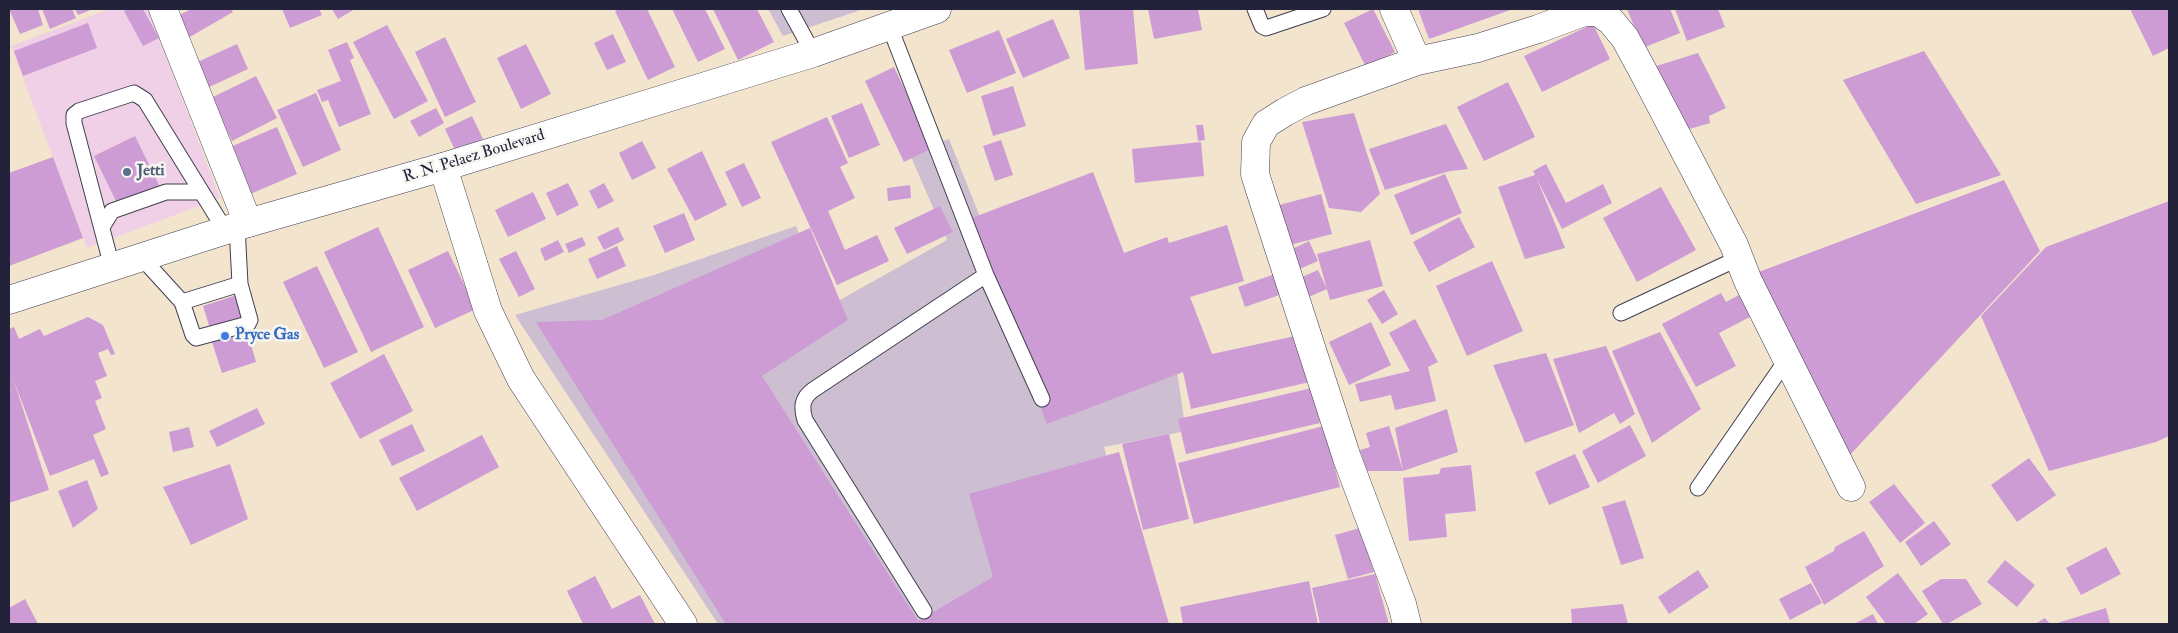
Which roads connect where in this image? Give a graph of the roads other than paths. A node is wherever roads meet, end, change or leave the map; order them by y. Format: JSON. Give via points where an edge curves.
{"nodes":[{"id":1,"x":163,"y":9,"type":"edge"},
{"id":2,"x":789,"y":9,"type":"edge"},
{"id":3,"x":937,"y":9,"type":"edge"},
{"id":4,"x":1255,"y":9,"type":"edge"},
{"id":5,"x":1324,"y":9,"type":"edge"},
{"id":6,"x":1394,"y":9,"type":"edge"},
{"id":7,"x":889,"y":25,"type":"junction"},
{"id":8,"x":813,"y":53,"type":"junction"},
{"id":9,"x":1417,"y":62,"type":"junction"},
{"id":10,"x":443,"y":167,"type":"junction"},
{"id":11,"x":201,"y":192,"type":"junction"},
{"id":12,"x":236,"y":226,"type":"junction"},
{"id":13,"x":102,"y":227,"type":"junction"},
{"id":14,"x":141,"y":258,"type":"junction"},
{"id":15,"x":1739,"y":258,"type":"junction"},
{"id":16,"x":112,"y":267,"type":"junction"},
{"id":17,"x":986,"y":275,"type":"junction"},
{"id":18,"x":240,"y":284,"type":"junction"},
{"id":19,"x":9,"y":300,"type":"edge"},
{"id":20,"x":182,"y":302,"type":"junction"},
{"id":21,"x":1621,"y":313,"type":"dead end"},
{"id":22,"x":1787,"y":359,"type":"junction"},
{"id":23,"x":1042,"y":400,"type":"dead end"},
{"id":24,"x":1851,"y":487,"type":"dead end"},
{"id":25,"x":1698,"y":488,"type":"dead end"},
{"id":26,"x":924,"y":611,"type":"dead end"},
{"id":27,"x":683,"y":624,"type":"edge"},
{"id":28,"x":1407,"y":624,"type":"edge"}],
"edges":[{"from":1,"to":12,"type":"street"},
{"from":2,"to":8,"type":"lane"},
{"from":3,"to":7,"type":"street","name":"R. N. Pelaez Boulevard"},
{"from":4,"to":5,"type":"lane","via":[[1266,28]]},
{"from":6,"to":9,"type":"street"},
{"from":7,"to":8,"type":"street","name":"R. N. Pelaez Boulevard"},
{"from":7,"to":17,"type":"lane"},
{"from":8,"to":10,"type":"street","name":"R. N. Pelaez Boulevard"},
{"from":9,"to":15,"type":"street","via":[[1478,48],[1584,12],[1598,12],[1611,21],[1625,38]]},
{"from":9,"to":28,"type":"street","via":[[1306,101],[1285,112],[1266,124],[1256,142],[1254,160],[1260,190],[1347,458]]},
{"from":10,"to":12,"type":"street","name":"R. N. Pelaez Boulevard"},
{"from":10,"to":27,"type":"street","via":[[488,310],[522,379]]},
{"from":11,"to":12,"type":"lane"},
{"from":11,"to":13,"type":"lane","via":[[166,192],[112,211]]},
{"from":11,"to":13,"type":"lane","via":[[139,95],[134,92],[79,111],[74,116],[74,124]]},
{"from":12,"to":14,"type":"street","name":"R. N. Pelaez Boulevard"},
{"from":12,"to":18,"type":"lane"},
{"from":13,"to":16,"type":"lane"},
{"from":14,"to":16,"type":"street","name":"R. N. Pelaez Boulevard"},
{"from":14,"to":20,"type":"lane"},
{"from":15,"to":21,"type":"lane"},
{"from":15,"to":22,"type":"street"},
{"from":16,"to":19,"type":"street","name":"R. N. Pelaez Boulevard"},
{"from":17,"to":23,"type":"lane"},
{"from":17,"to":26,"type":"lane","via":[[813,390],[802,404],[804,420]]},
{"from":18,"to":20,"type":"lane"},
{"from":18,"to":20,"type":"lane","via":[[250,320],[248,324],[196,338]]},
{"from":22,"to":24,"type":"street"},
{"from":22,"to":25,"type":"lane"}]}
